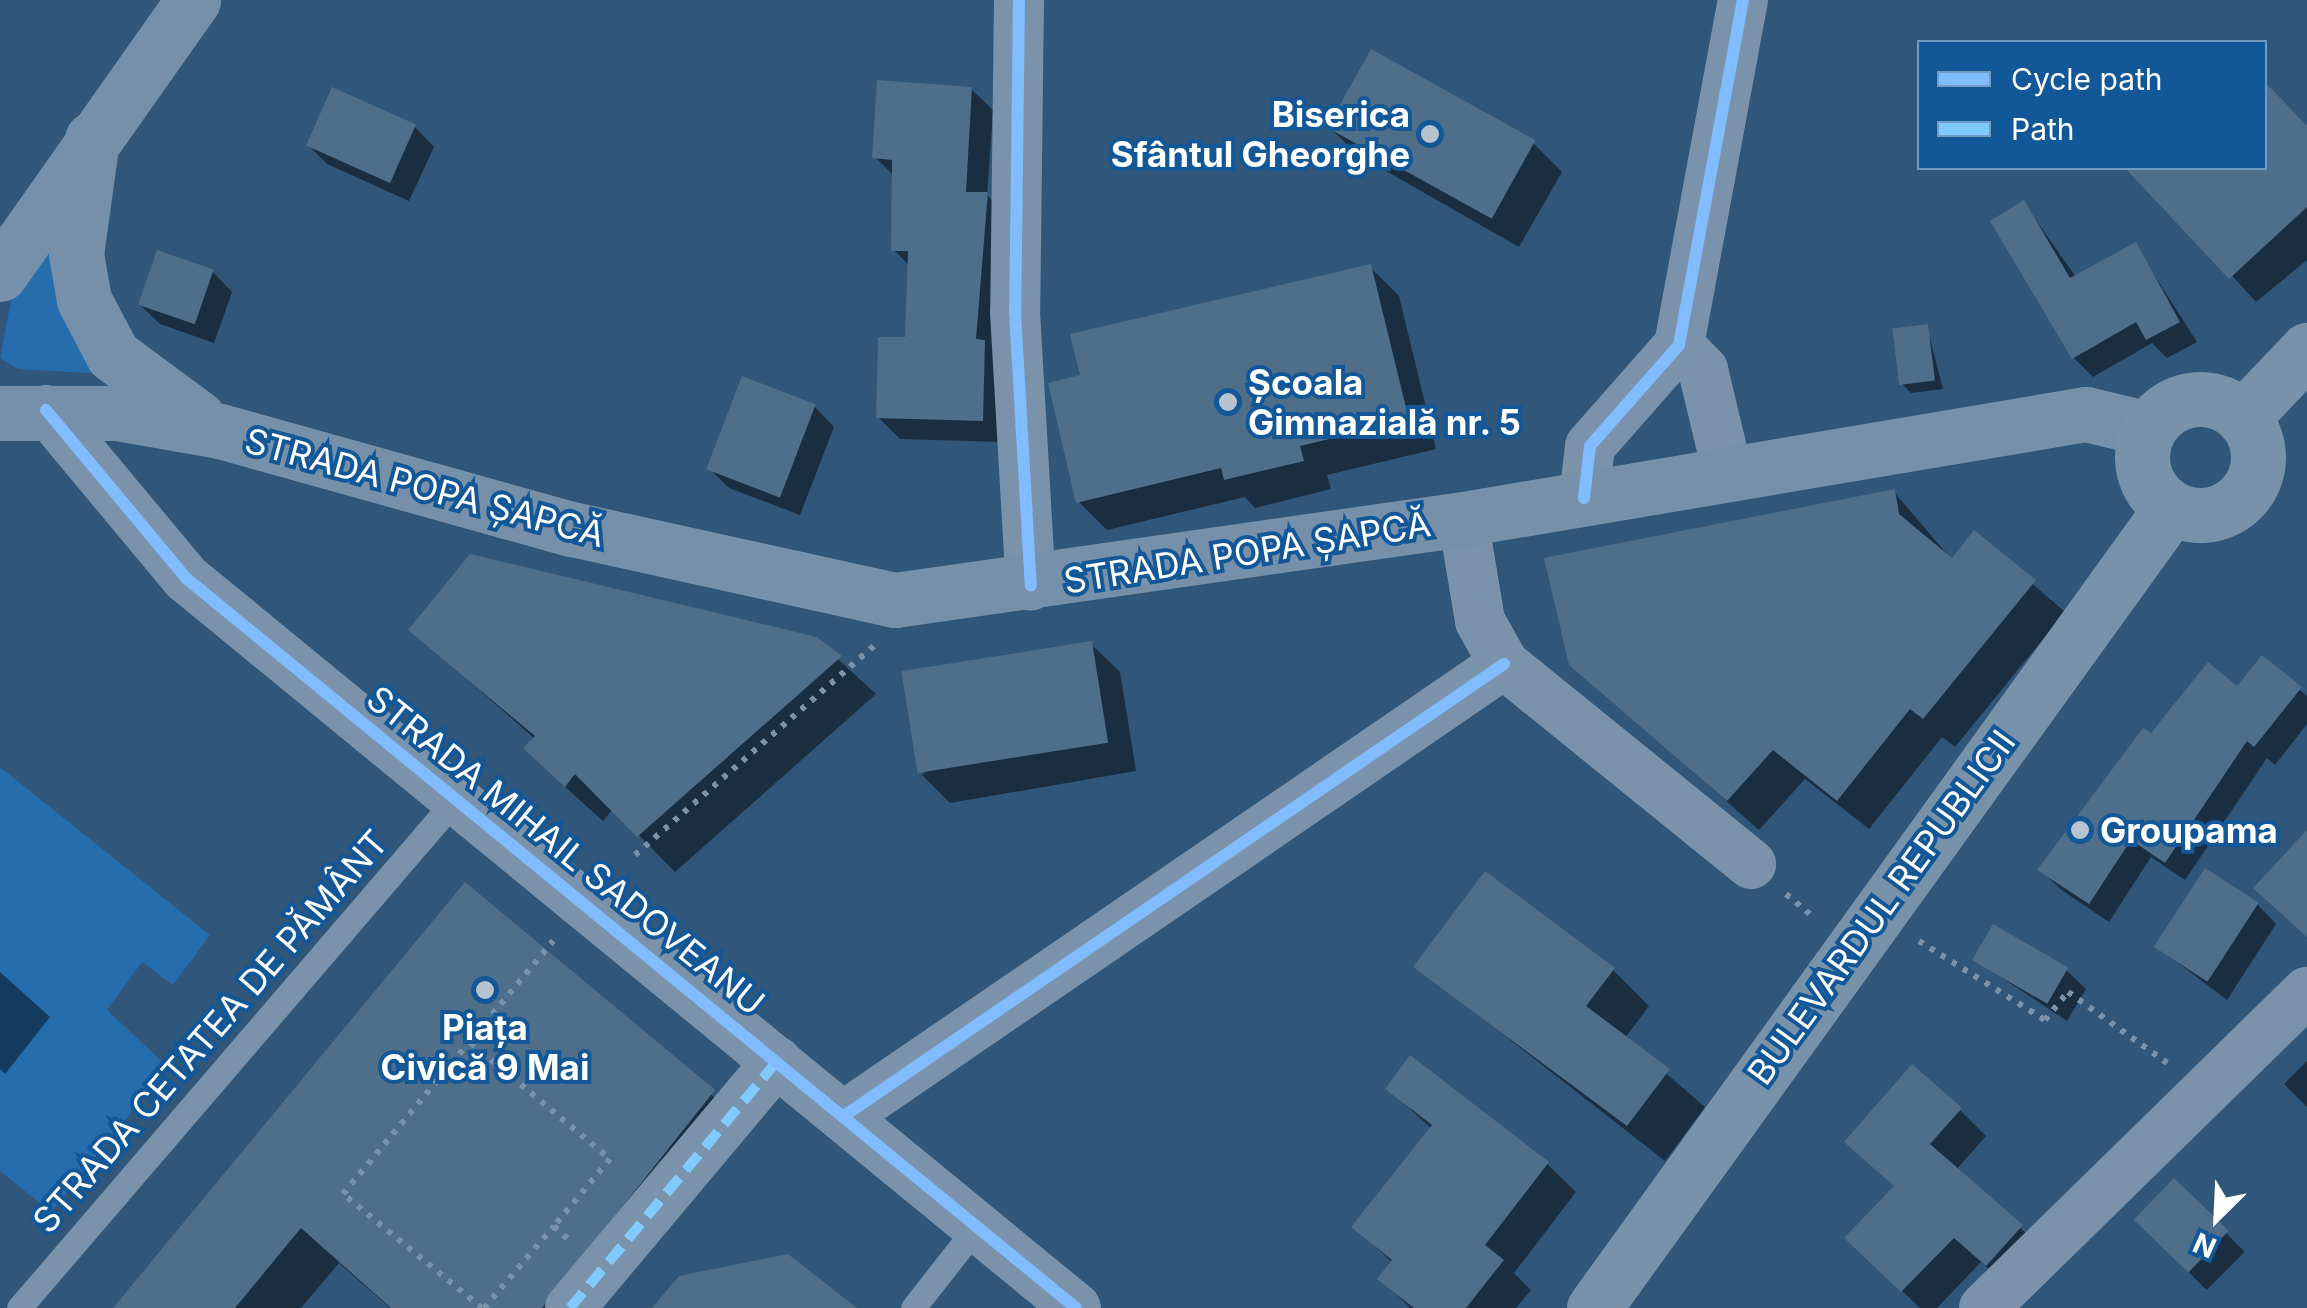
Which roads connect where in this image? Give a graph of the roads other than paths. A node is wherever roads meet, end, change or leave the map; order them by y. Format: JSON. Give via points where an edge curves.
{"nodes":[{"id":1,"x":193,"y":0,"type":"edge"},
{"id":2,"x":1020,"y":0,"type":"edge"},
{"id":3,"x":1743,"y":0,"type":"edge"},
{"id":4,"x":92,"y":138,"type":"junction"},
{"id":5,"x":0,"y":274,"type":"edge"},
{"id":6,"x":1679,"y":345,"type":"junction"},
{"id":7,"x":2307,"y":350,"type":"edge"},
{"id":8,"x":23,"y":412,"type":"edge"},
{"id":9,"x":2242,"y":417,"type":"junction"},
{"id":10,"x":2148,"y":429,"type":"junction"},
{"id":11,"x":220,"y":431,"type":"junction"},
{"id":12,"x":1728,"y":474,"type":"junction"},
{"id":13,"x":1584,"y":498,"type":"junction"},
{"id":14,"x":2170,"y":508,"type":"junction"},
{"id":15,"x":1463,"y":519,"type":"junction"},
{"id":16,"x":1031,"y":586,"type":"junction"},
{"id":17,"x":1504,"y":664,"type":"junction"},
{"id":18,"x":456,"y":799,"type":"junction"},
{"id":19,"x":1751,"y":864,"type":"road end"},
{"id":20,"x":2307,"y":992,"type":"edge"},
{"id":21,"x":778,"y":1061,"type":"junction"},
{"id":22,"x":844,"y":1116,"type":"junction"},
{"id":23,"x":978,"y":1225,"type":"junction"},
{"id":24,"x":19,"y":1308,"type":"edge"},
{"id":25,"x":570,"y":1308,"type":"edge"},
{"id":26,"x":914,"y":1308,"type":"edge"},
{"id":27,"x":1076,"y":1308,"type":"edge"},
{"id":28,"x":1594,"y":1308,"type":"edge"},
{"id":29,"x":1984,"y":1308,"type":"edge"}],
"edges":[{"from":1,"to":4,"type":"main road"},
{"from":2,"to":16,"type":"street","via":[[1015,312]]},
{"from":3,"to":6,"type":"street"},
{"from":4,"to":5,"type":"main road"},
{"from":4,"to":11,"type":"main road","via":[[76,254],[84,300],[112,355]]},
{"from":6,"to":12,"type":"street","via":[[1710,386]]},
{"from":6,"to":13,"type":"street","via":[[1590,446]]},
{"from":7,"to":9,"type":"main road"},
{"from":8,"to":11,"type":"main road","name":"STRADA POPA ȘAPCĂ"},
{"from":8,"to":18,"type":"street","name":"STRADA MIHAIL SADOVEANU","via":[[186,578]]},
{"from":9,"to":10,"type":"main road","via":[[2192,398]]},
{"from":9,"to":14,"type":"main road","via":[[2258,449],[2252,486],[2224,510]]},
{"from":10,"to":12,"type":"main road","name":"STRADA POPA ȘAPCĂ","via":[[2086,414]]},
{"from":10,"to":14,"type":"main road","via":[[2142,464]]},
{"from":11,"to":16,"type":"main road","name":"STRADA POPA ȘAPCĂ","via":[[826,591],[895,600]]},
{"from":12,"to":13,"type":"main road","name":"STRADA POPA ȘAPCĂ"},
{"from":13,"to":15,"type":"main road","name":"STRADA POPA ȘAPCĂ"},
{"from":14,"to":28,"type":"main road","name":"BULEVARDUL REPUBLICII"},
{"from":15,"to":16,"type":"main road","name":"STRADA POPA ȘAPCĂ"},
{"from":15,"to":17,"type":"street","via":[[1480,621]]},
{"from":17,"to":19,"type":"street"},
{"from":17,"to":22,"type":"street"},
{"from":18,"to":21,"type":"street","name":"STRADA MIHAIL SADOVEANU"},
{"from":18,"to":24,"type":"lane","name":"STRADA CETATEA DE PĂMÂNT"},
{"from":20,"to":29,"type":"street"},
{"from":21,"to":22,"type":"street","name":"STRADA MIHAIL SADOVEANU"},
{"from":21,"to":25,"type":"street"},
{"from":22,"to":23,"type":"street","name":"STRADA MIHAIL SADOVEANU"},
{"from":23,"to":26,"type":"lane"},
{"from":23,"to":27,"type":"street","name":"STRADA MIHAIL SADOVEANU"}]}
